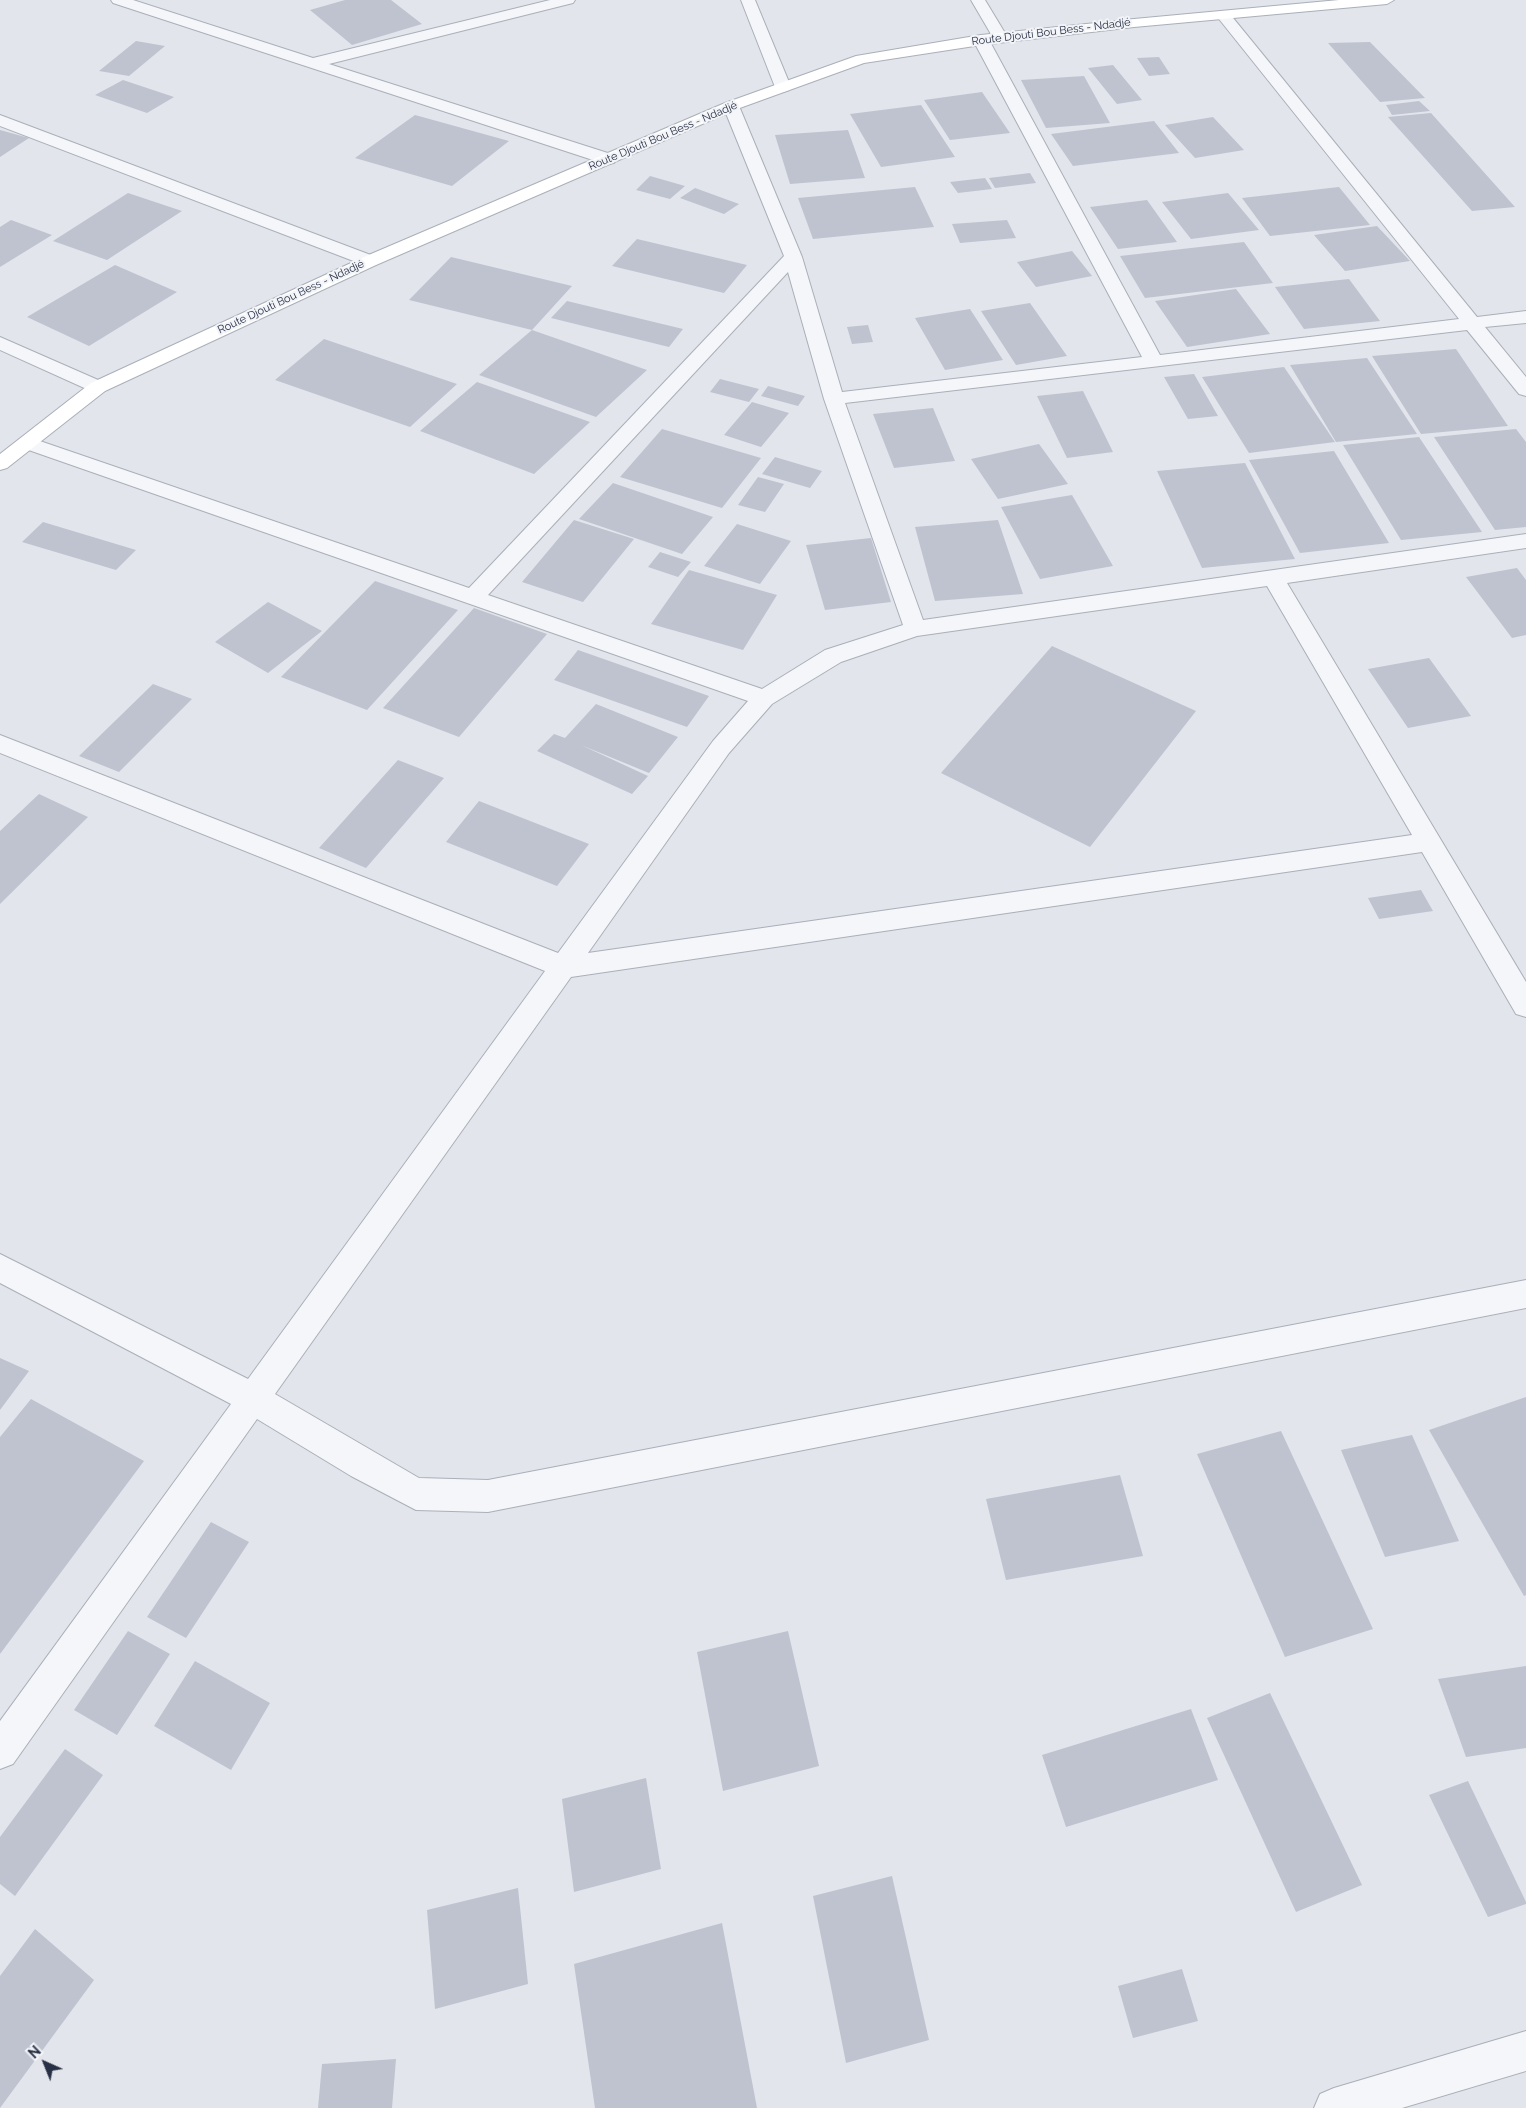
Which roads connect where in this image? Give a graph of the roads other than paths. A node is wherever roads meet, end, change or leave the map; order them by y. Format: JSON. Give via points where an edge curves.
{"nodes":[{"id":1,"x":119,"y":0,"type":"edge"},
{"id":2,"x":568,"y":0,"type":"edge"},
{"id":3,"x":748,"y":0,"type":"edge"},
{"id":4,"x":978,"y":0,"type":"edge"},
{"id":5,"x":1213,"y":0,"type":"edge"},
{"id":6,"x":1387,"y":0,"type":"edge"},
{"id":7,"x":1224,"y":16,"type":"junction"},
{"id":8,"x":1000,"y":38,"type":"junction"},
{"id":9,"x":981,"y":40,"type":"junction"},
{"id":10,"x":314,"y":63,"type":"junction"},
{"id":11,"x":784,"y":87,"type":"junction"},
{"id":12,"x":731,"y":106,"type":"junction"},
{"id":13,"x":0,"y":120,"type":"edge"},
{"id":14,"x":608,"y":159,"type":"junction"},
{"id":15,"x":793,"y":257,"type":"junction"},
{"id":16,"x":370,"y":261,"type":"junction"},
{"id":17,"x":1526,"y":317,"type":"edge"},
{"id":18,"x":1472,"y":323,"type":"junction"},
{"id":19,"x":0,"y":343,"type":"edge"},
{"id":20,"x":1153,"y":360,"type":"junction"},
{"id":21,"x":98,"y":387,"type":"junction"},
{"id":22,"x":1526,"y":390,"type":"edge"},
{"id":23,"x":834,"y":398,"type":"junction"},
{"id":24,"x":27,"y":443,"type":"junction"},
{"id":25,"x":0,"y":464,"type":"edge"},
{"id":26,"x":1526,"y":541,"type":"edge"},
{"id":27,"x":1273,"y":578,"type":"junction"},
{"id":28,"x":472,"y":598,"type":"junction"},
{"id":29,"x":915,"y":629,"type":"junction"},
{"id":30,"x":764,"y":698,"type":"junction"},
{"id":31,"x":0,"y":744,"type":"edge"},
{"id":32,"x":1429,"y":842,"type":"junction"},
{"id":33,"x":564,"y":967,"type":"junction"},
{"id":34,"x":1526,"y":1006,"type":"edge"},
{"id":35,"x":0,"y":1268,"type":"edge"},
{"id":36,"x":1526,"y":1294,"type":"edge"},
{"id":37,"x":254,"y":1399,"type":"junction"},
{"id":38,"x":0,"y":1751,"type":"edge"},
{"id":39,"x":1526,"y":2051,"type":"edge"},
{"id":40,"x":1334,"y":2108,"type":"edge"}],
"edges":[{"from":1,"to":10,"type":"street"},
{"from":2,"to":10,"type":"street"},
{"from":3,"to":11,"type":"street"},
{"from":4,"to":8,"type":"street"},
{"from":5,"to":7,"type":"main road"},
{"from":6,"to":7,"type":"main road","name":"Route Djouti Bou Bess - Ndadjé"},
{"from":7,"to":8,"type":"main road","name":"Route Djouti Bou Bess - Ndadjé","via":[[1134,22]]},
{"from":7,"to":18,"type":"street"},
{"from":8,"to":9,"type":"main road","name":"Route Djouti Bou Bess - Ndadjé"},
{"from":9,"to":11,"type":"main road","name":"Route Djouti Bou Bess - Ndadjé","via":[[861,59]]},
{"from":9,"to":20,"type":"street"},
{"from":10,"to":14,"type":"street"},
{"from":11,"to":12,"type":"main road","name":"Route Djouti Bou Bess - Ndadjé"},
{"from":12,"to":14,"type":"main road","name":"Route Djouti Bou Bess - Ndadjé"},
{"from":12,"to":15,"type":"street"},
{"from":13,"to":16,"type":"street"},
{"from":14,"to":16,"type":"main road","name":"Route Djouti Bou Bess - Ndadjé"},
{"from":15,"to":23,"type":"street"},
{"from":15,"to":28,"type":"street"},
{"from":16,"to":21,"type":"main road","name":"Route Djouti Bou Bess - Ndadjé"},
{"from":17,"to":18,"type":"street"},
{"from":18,"to":20,"type":"street"},
{"from":18,"to":22,"type":"street"},
{"from":19,"to":21,"type":"street"},
{"from":20,"to":23,"type":"street"},
{"from":21,"to":24,"type":"main road","name":"Route Djouti Bou Bess - Ndadjé"},
{"from":23,"to":29,"type":"street"},
{"from":24,"to":25,"type":"main road","name":"Route Djouti Bou Bess - Ndadjé"},
{"from":24,"to":28,"type":"street"},
{"from":26,"to":27,"type":"street"},
{"from":27,"to":29,"type":"street"},
{"from":27,"to":32,"type":"street"},
{"from":28,"to":30,"type":"street"},
{"from":29,"to":30,"type":"street","via":[[833,656]]},
{"from":30,"to":33,"type":"street","via":[[720,747]]},
{"from":31,"to":33,"type":"street"},
{"from":32,"to":33,"type":"street"},
{"from":32,"to":34,"type":"street"},
{"from":33,"to":37,"type":"street"},
{"from":35,"to":37,"type":"street"},
{"from":36,"to":37,"type":"street","via":[[488,1496],[416,1494]]},
{"from":37,"to":38,"type":"street"},
{"from":39,"to":40,"type":"street"}]}
